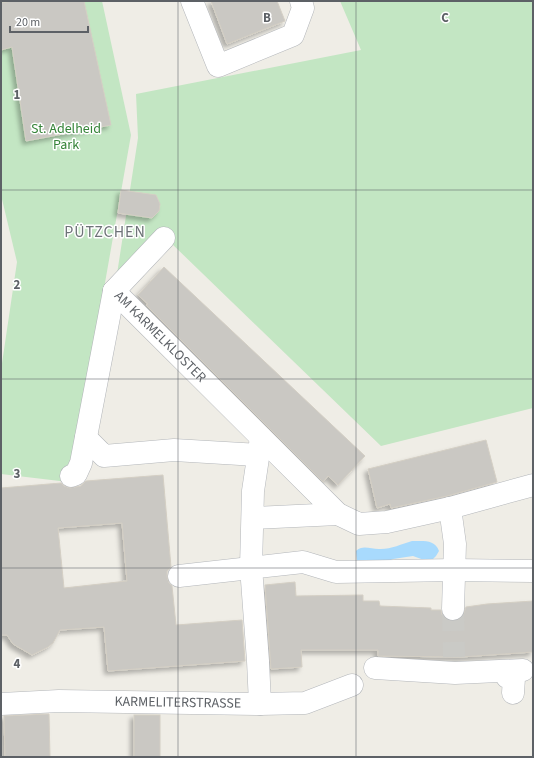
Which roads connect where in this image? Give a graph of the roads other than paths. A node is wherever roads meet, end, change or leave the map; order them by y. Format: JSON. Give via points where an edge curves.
{"nodes":[{"id":1,"x":192,"y":1,"type":"edge"},
{"id":2,"x":301,"y":1,"type":"edge"},
{"id":3,"x":164,"y":238,"type":"dead end"},
{"id":4,"x":114,"y":291,"type":"junction"},
{"id":5,"x":86,"y":438,"type":"junction"},
{"id":6,"x":259,"y":447,"type":"junction"},
{"id":7,"x":104,"y":456,"type":"junction"},
{"id":8,"x":533,"y":485,"type":"edge"},
{"id":9,"x":450,"y":508,"type":"junction"},
{"id":10,"x":338,"y":514,"type":"junction"},
{"id":11,"x":253,"y":518,"type":"junction"},
{"id":12,"x":251,"y":567,"type":"junction"},
{"id":13,"x":454,"y":570,"type":"junction"},
{"id":14,"x":533,"y":571,"type":"edge"},
{"id":15,"x":179,"y":576,"type":"dead end"},
{"id":16,"x":453,"y":609,"type":"tunnel mouth"},
{"id":17,"x":375,"y":668,"type":"dead end"},
{"id":18,"x":509,"y":678,"type":"dead end"},
{"id":19,"x":352,"y":685,"type":"dead end"},
{"id":20,"x":1,"y":704,"type":"edge"},
{"id":21,"x":260,"y":704,"type":"junction"}],
"edges":[{"from":1,"to":2,"type":"street","via":[[218,66],[293,35],[303,8]]},
{"from":3,"to":4,"type":"street"},
{"from":4,"to":5,"type":"street","name":"AM KARMELKLOSTER"},
{"from":4,"to":6,"type":"street","name":"AM KARMELKLOSTER"},
{"from":5,"to":7,"type":"street"},
{"from":5,"to":7,"type":"street","name":"AM KARMELKLOSTER","via":[[76,470]]},
{"from":6,"to":7,"type":"street","name":"AM KARMELKLOSTER"},
{"from":6,"to":10,"type":"street","name":"AM KARMELKLOSTER"},
{"from":6,"to":11,"type":"street"},
{"from":8,"to":9,"type":"street","name":"AM KARMELKLOSTER"},
{"from":9,"to":10,"type":"street","name":"AM KARMELKLOSTER","via":[[387,522],[359,524]]},
{"from":9,"to":13,"type":"street","via":[[455,544]]},
{"from":10,"to":11,"type":"street","name":"AM KARMELKLOSTER"},
{"from":11,"to":12,"type":"street"},
{"from":12,"to":13,"type":"street","via":[[303,562],[336,572]]},
{"from":12,"to":15,"type":"street"},
{"from":12,"to":21,"type":"street"},
{"from":13,"to":14,"type":"street"},
{"from":13,"to":16,"type":"street"},
{"from":17,"to":18,"type":"street"},
{"from":19,"to":21,"type":"street","name":"KARMELITERSTRASSE","via":[[305,703]]},
{"from":20,"to":21,"type":"street","name":"KARMELITERSTRASSE","via":[[59,701]]}]}
